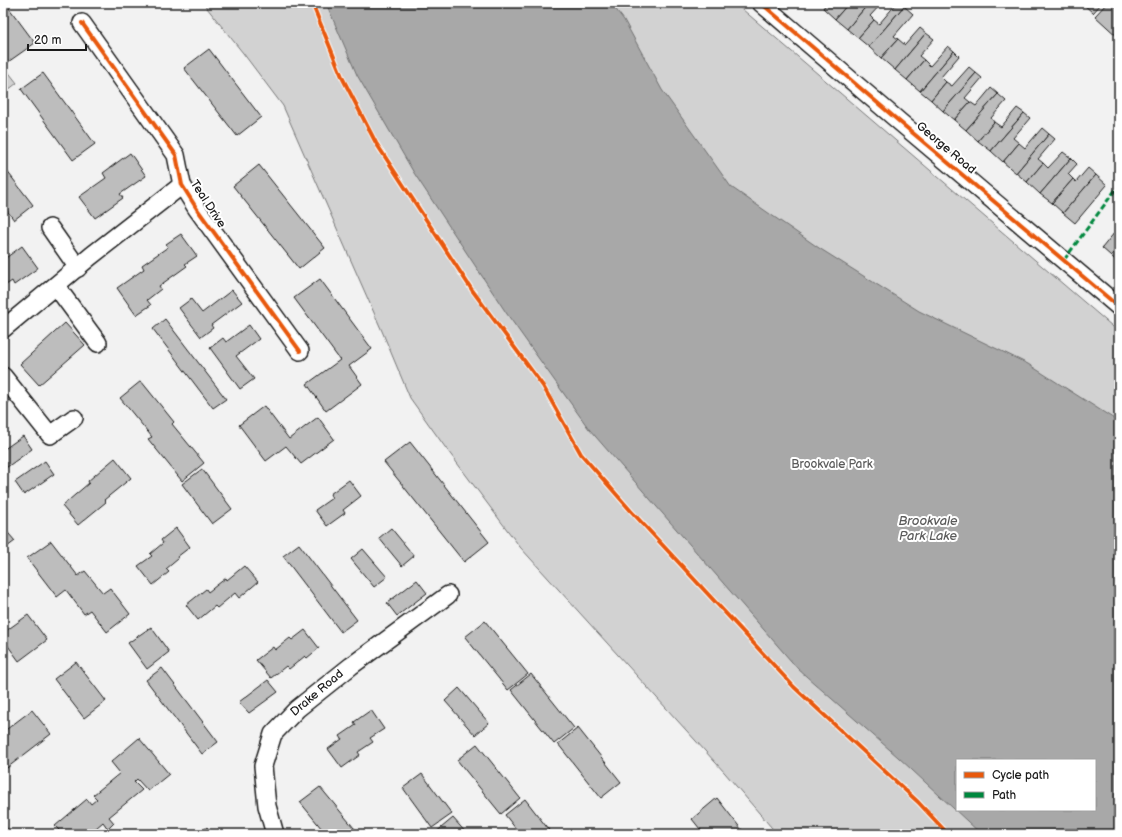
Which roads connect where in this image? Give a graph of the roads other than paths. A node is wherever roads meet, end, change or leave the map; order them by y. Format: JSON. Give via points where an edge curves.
{"nodes":[{"id":1,"x":762,"y":3,"type":"edge"},
{"id":2,"x":82,"y":23,"type":"dead end"},
{"id":3,"x":182,"y":185,"type":"junction"},
{"id":4,"x":50,"y":228,"type":"dead end"},
{"id":5,"x":78,"y":268,"type":"junction"},
{"id":6,"x":56,"y":286,"type":"junction"},
{"id":7,"x":1119,"y":307,"type":"edge"},
{"id":8,"x":3,"y":328,"type":"edge"},
{"id":9,"x":98,"y":343,"type":"dead end"},
{"id":10,"x":300,"y":351,"type":"dead end"},
{"id":11,"x":3,"y":376,"type":"edge"},
{"id":12,"x":74,"y":418,"type":"dead end"},
{"id":13,"x":448,"y":595,"type":"dead end"},
{"id":14,"x":275,"y":834,"type":"edge"}],
"edges":[{"from":1,"to":7,"type":"street","name":"George Road"},
{"from":2,"to":3,"type":"street","name":"Teal Drive","via":[[176,155]]},
{"from":3,"to":5,"type":"street","name":"Teal Drive"},
{"from":3,"to":10,"type":"street","name":"Teal Drive"},
{"from":4,"to":5,"type":"street"},
{"from":5,"to":6,"type":"street","name":"Teal Drive"},
{"from":6,"to":8,"type":"street","name":"Teal Drive"},
{"from":6,"to":9,"type":"street"},
{"from":11,"to":12,"type":"street","via":[[50,435]]},
{"from":13,"to":14,"type":"street","name":"Drake Road","via":[[303,704],[273,734],[263,766],[267,806]]}]}
